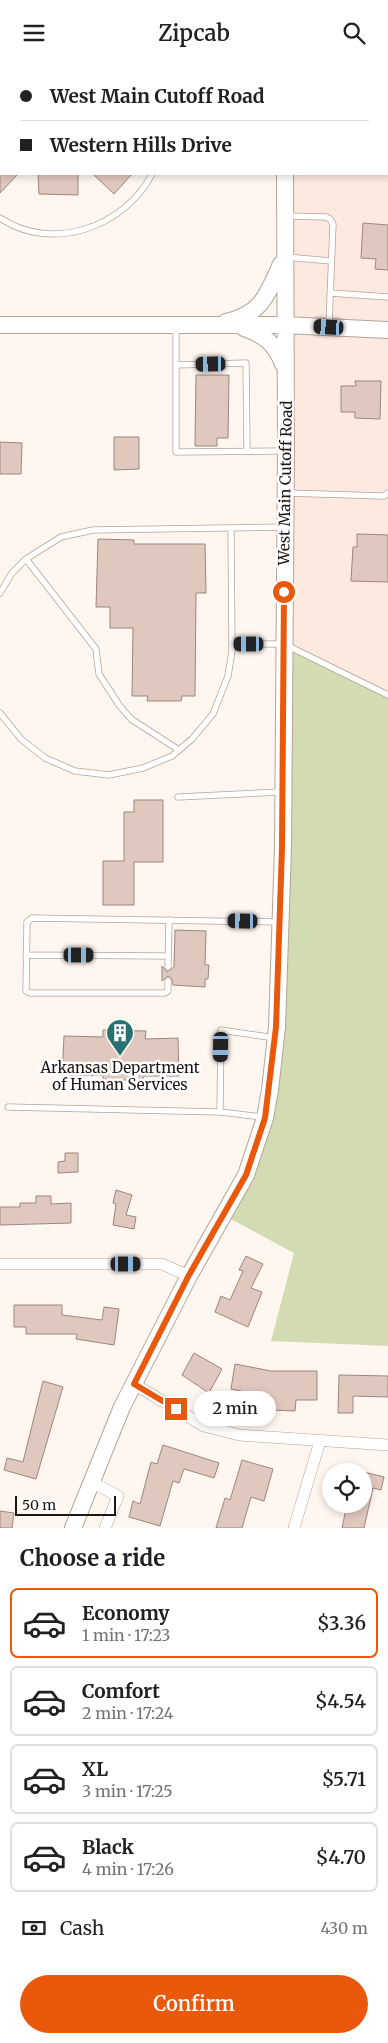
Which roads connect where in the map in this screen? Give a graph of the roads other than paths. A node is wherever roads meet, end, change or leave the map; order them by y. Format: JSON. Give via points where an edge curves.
{"nodes":[{"id":1,"x":151,"y":175,"type":"edge"},
{"id":2,"x":285,"y":175,"type":"edge"},
{"id":3,"x":285,"y":215,"type":"junction"},
{"id":4,"x":0,"y":218,"type":"edge"},
{"id":5,"x":284,"y":257,"type":"junction"},
{"id":6,"x":332,"y":261,"type":"junction"},
{"id":7,"x":330,"y":293,"type":"junction"},
{"id":8,"x":388,"y":297,"type":"edge"},
{"id":9,"x":0,"y":325,"type":"edge"},
{"id":10,"x":176,"y":325,"type":"junction"},
{"id":11,"x":211,"y":325,"type":"junction"},
{"id":12,"x":284,"y":325,"type":"junction"},
{"id":13,"x":240,"y":326,"type":"junction"},
{"id":14,"x":329,"y":327,"type":"junction"},
{"id":15,"x":388,"y":330,"type":"edge"},
{"id":16,"x":176,"y":365,"type":"junction"},
{"id":17,"x":286,"y":372,"type":"junction"},
{"id":18,"x":247,"y":451,"type":"junction"},
{"id":19,"x":286,"y":451,"type":"junction"},
{"id":20,"x":285,"y":493,"type":"junction"},
{"id":21,"x":388,"y":493,"type":"edge"},
{"id":22,"x":285,"y":527,"type":"junction"},
{"id":23,"x":231,"y":528,"type":"junction"},
{"id":24,"x":26,"y":559,"type":"junction"},
{"id":25,"x":0,"y":593,"type":"edge"},
{"id":26,"x":232,"y":644,"type":"junction"},
{"id":27,"x":284,"y":644,"type":"junction"},
{"id":28,"x":388,"y":695,"type":"edge"},
{"id":29,"x":0,"y":713,"type":"edge"},
{"id":30,"x":178,"y":750,"type":"junction"},
{"id":31,"x":283,"y":792,"type":"junction"},
{"id":32,"x":178,"y":797,"type":"dead end"},
{"id":33,"x":169,"y":920,"type":"junction"},
{"id":34,"x":280,"y":922,"type":"junction"},
{"id":35,"x":26,"y":955,"type":"junction"},
{"id":36,"x":168,"y":956,"type":"junction"},
{"id":37,"x":168,"y":967,"type":"dead end"},
{"id":38,"x":168,"y":981,"type":"dead end"},
{"id":39,"x":275,"y":1038,"type":"junction"},
{"id":40,"x":8,"y":1107,"type":"dead end"},
{"id":41,"x":220,"y":1112,"type":"junction"},
{"id":42,"x":265,"y":1118,"type":"junction"},
{"id":43,"x":0,"y":1264,"type":"edge"},
{"id":44,"x":189,"y":1275,"type":"junction"},
{"id":45,"x":134,"y":1384,"type":"junction"},
{"id":46,"x":320,"y":1441,"type":"junction"},
{"id":47,"x":388,"y":1445,"type":"edge"},
{"id":48,"x":90,"y":1482,"type":"junction"},
{"id":49,"x":73,"y":1528,"type":"edge"},
{"id":50,"x":105,"y":1528,"type":"edge"},
{"id":51,"x":294,"y":1528,"type":"edge"}],
"edges":[{"from":1,"to":4,"type":"lane","via":[[127,206],[103,224],[69,234],[38,232],[10,225]]},
{"from":2,"to":3,"type":"main road","name":"West Main Cutoff Road"},
{"from":3,"to":5,"type":"main road","name":"West Main Cutoff Road"},
{"from":3,"to":6,"type":"lane","via":[[330,219],[333,224]]},
{"from":5,"to":6,"type":"lane"},
{"from":5,"to":11,"type":"main road","via":[[261,306],[241,318]]},
{"from":5,"to":12,"type":"main road","name":"West Main Cutoff Road"},
{"from":6,"to":7,"type":"lane"},
{"from":7,"to":8,"type":"lane"},
{"from":7,"to":14,"type":"lane"},
{"from":9,"to":10,"type":"main road"},
{"from":10,"to":11,"type":"main road"},
{"from":10,"to":16,"type":"lane"},
{"from":11,"to":13,"type":"main road"},
{"from":12,"to":13,"type":"main road"},
{"from":12,"to":14,"type":"main road"},
{"from":12,"to":17,"type":"main road","name":"West Main Cutoff Road"},
{"from":13,"to":17,"type":"main road","via":[[270,341]]},
{"from":14,"to":15,"type":"main road"},
{"from":16,"to":18,"type":"lane","via":[[176,452]]},
{"from":16,"to":18,"type":"lane","via":[[246,363]]},
{"from":17,"to":19,"type":"main road","name":"West Main Cutoff Road"},
{"from":18,"to":19,"type":"lane"},
{"from":19,"to":20,"type":"main road","name":"West Main Cutoff Road"},
{"from":20,"to":21,"type":"lane","via":[[384,496]]},
{"from":20,"to":22,"type":"main road","name":"West Main Cutoff Road"},
{"from":22,"to":23,"type":"lane"},
{"from":22,"to":27,"type":"main road","name":"West Main Cutoff Road"},
{"from":23,"to":24,"type":"lane","via":[[93,530],[61,537]]},
{"from":23,"to":26,"type":"lane"},
{"from":24,"to":25,"type":"lane","via":[[12,573]]},
{"from":24,"to":30,"type":"lane","via":[[96,649],[99,673],[119,705],[131,719]]},
{"from":26,"to":27,"type":"lane"},
{"from":26,"to":30,"type":"lane","via":[[228,676],[213,714]]},
{"from":27,"to":28,"type":"lane"},
{"from":27,"to":31,"type":"main road","name":"West Main Cutoff Road"},
{"from":29,"to":30,"type":"lane","via":[[21,739],[45,757],[75,771],[109,775],[143,768],[172,756]]},
{"from":31,"to":32,"type":"lane"},
{"from":31,"to":34,"type":"main road","name":"West Main Cutoff Road"},
{"from":33,"to":34,"type":"lane"},
{"from":33,"to":35,"type":"lane","via":[[32,918],[27,921]]},
{"from":33,"to":36,"type":"lane"},
{"from":34,"to":39,"type":"main road","name":"West Main Cutoff Road"},
{"from":35,"to":36,"type":"lane"},
{"from":35,"to":38,"type":"lane","via":[[26,991],[30,993],[165,993]]},
{"from":36,"to":37,"type":"lane"},
{"from":39,"to":41,"type":"lane","via":[[221,1030]]},
{"from":39,"to":42,"type":"main road","name":"West Main Cutoff Road"},
{"from":40,"to":41,"type":"lane"},
{"from":41,"to":42,"type":"lane"},
{"from":42,"to":44,"type":"main road","name":"West Main Cutoff Road","via":[[246,1175]]},
{"from":43,"to":44,"type":"street","via":[[162,1264]]},
{"from":44,"to":45,"type":"main road","name":"West Main Cutoff Road"},
{"from":45,"to":46,"type":"street","via":[[204,1426],[239,1435]]},
{"from":45,"to":48,"type":"main road","name":"West Main Cutoff Road"},
{"from":46,"to":47,"type":"street"},
{"from":46,"to":51,"type":"street"},
{"from":48,"to":49,"type":"main road","name":"West Main Cutoff Road"},
{"from":48,"to":50,"type":"street","via":[[118,1496]]}]}
